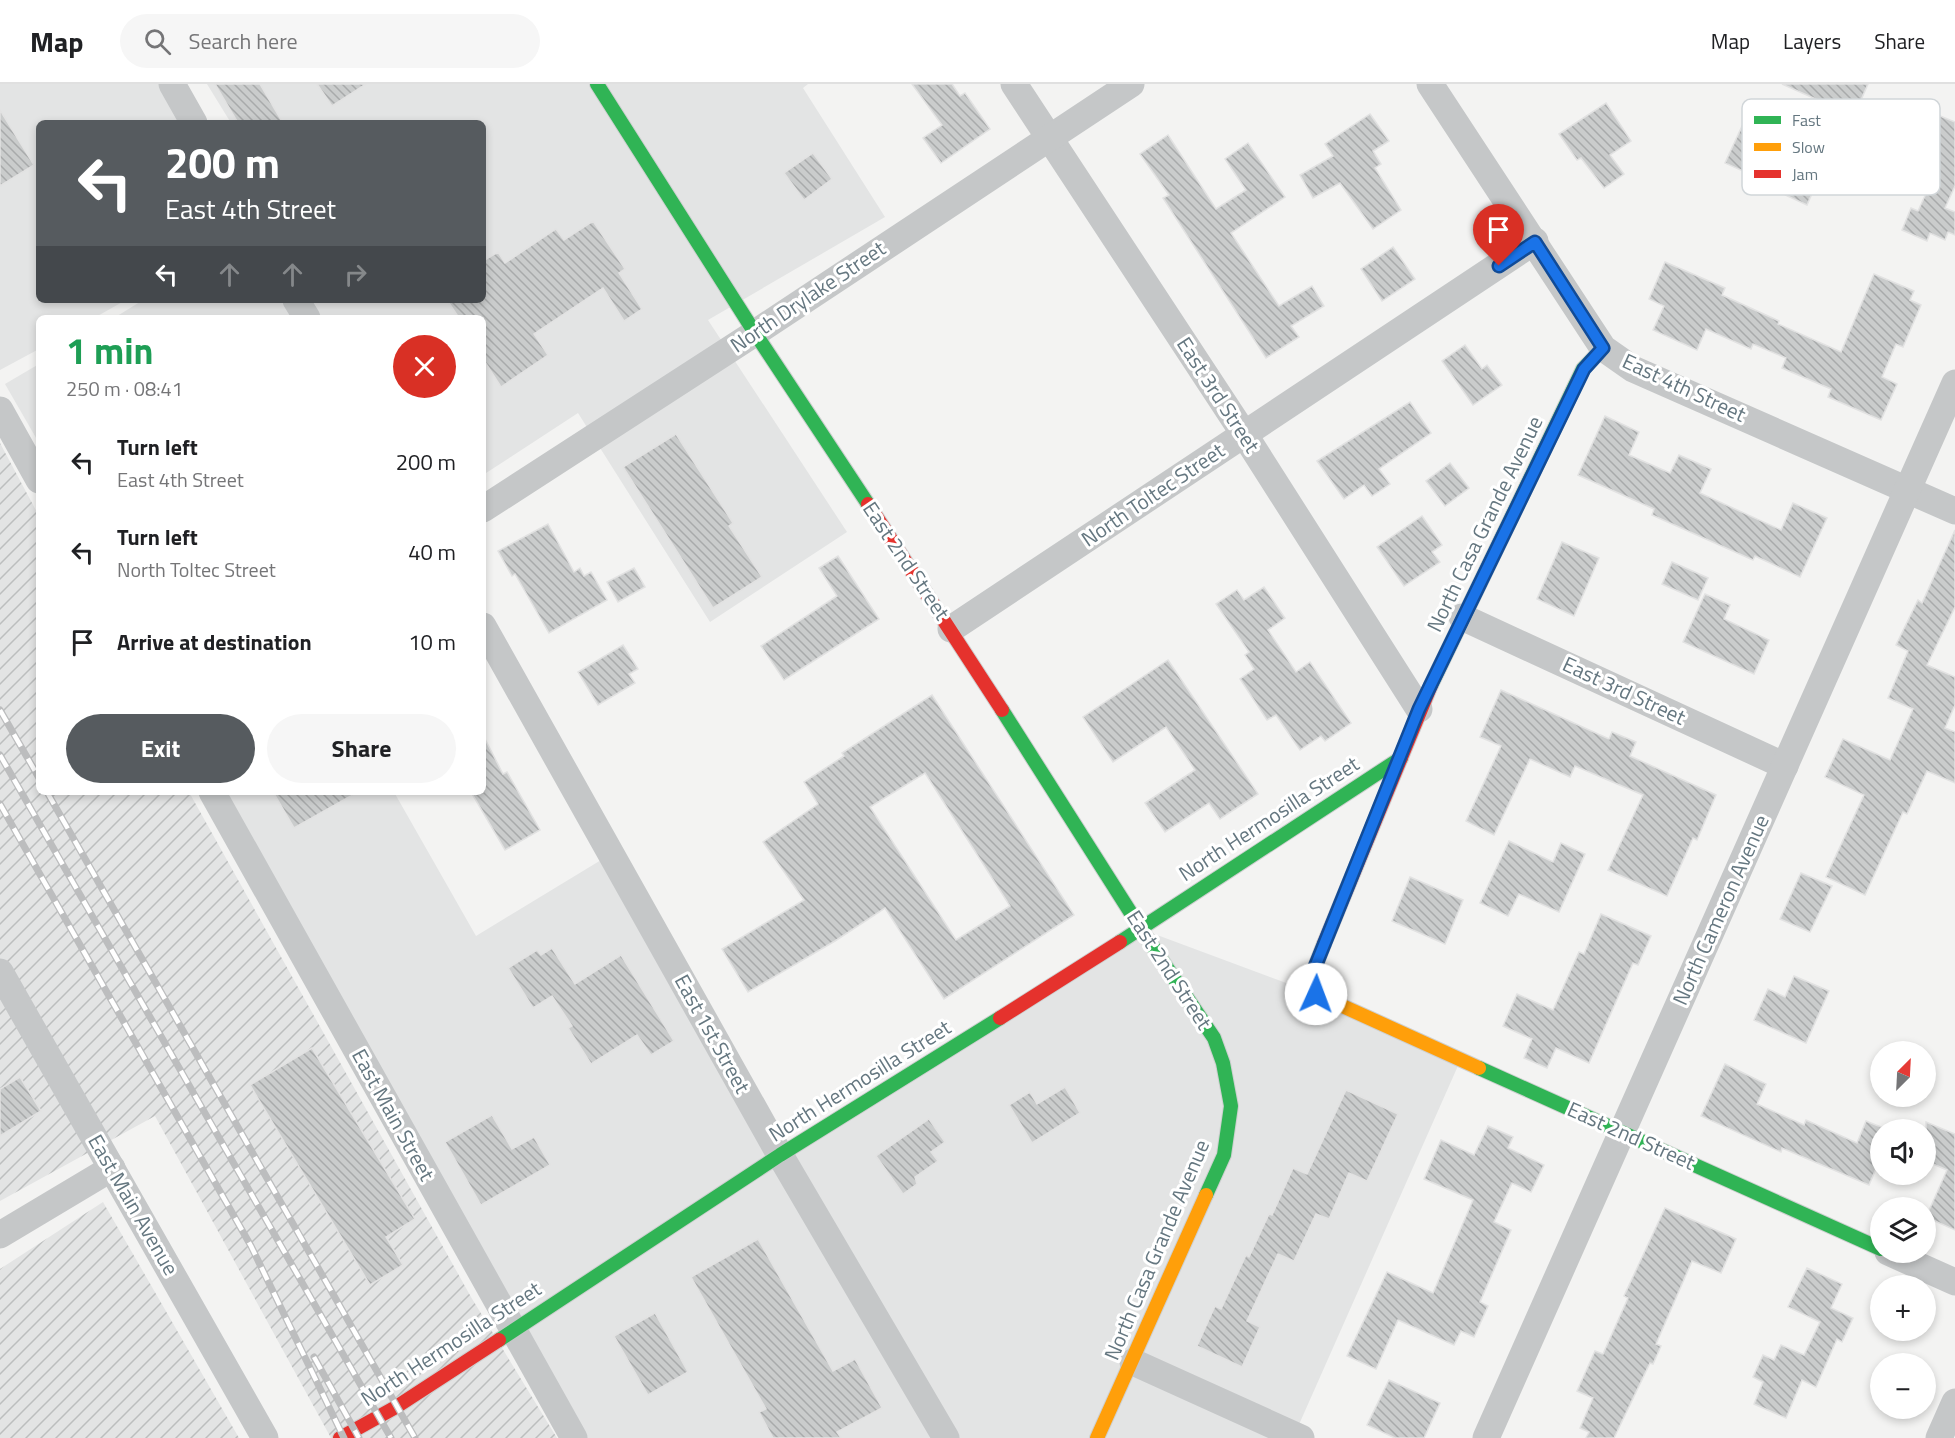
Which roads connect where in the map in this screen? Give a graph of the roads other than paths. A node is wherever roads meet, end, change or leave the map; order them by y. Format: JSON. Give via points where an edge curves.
{"nodes":[{"id":1,"x":172,"y":84,"type":"edge"},
{"id":2,"x":597,"y":84,"type":"edge"},
{"id":3,"x":1014,"y":84,"type":"edge"},
{"id":4,"x":1131,"y":84,"type":"edge"},
{"id":5,"x":1430,"y":84,"type":"edge"},
{"id":6,"x":192,"y":120,"type":"edge"},
{"id":7,"x":1048,"y":137,"type":"junction"},
{"id":8,"x":1535,"y":242,"type":"junction"},
{"id":9,"x":755,"y":333,"type":"junction"},
{"id":10,"x":1603,"y":348,"type":"junction"},
{"id":11,"x":1955,"y":383,"type":"edge"},
{"id":12,"x":0,"y":410,"type":"edge"},
{"id":13,"x":1244,"y":434,"type":"junction"},
{"id":14,"x":36,"y":475,"type":"edge"},
{"id":15,"x":1908,"y":490,"type":"junction"},
{"id":16,"x":486,"y":507,"type":"edge"},
{"id":17,"x":1955,"y":511,"type":"edge"},
{"id":18,"x":1462,"y":617,"type":"junction"},
{"id":19,"x":951,"y":629,"type":"junction"},
{"id":20,"x":486,"y":631,"type":"edge"},
{"id":21,"x":1419,"y":709,"type":"junction"},
{"id":22,"x":1401,"y":758,"type":"junction"},
{"id":23,"x":1785,"y":766,"type":"junction"},
{"id":24,"x":214,"y":795,"type":"edge"},
{"id":25,"x":1141,"y":929,"type":"junction"},
{"id":26,"x":0,"y":972,"type":"edge"},
{"id":27,"x":1316,"y":994,"type":"joint"},
{"id":28,"x":1214,"y":1038,"type":"joint"},
{"id":29,"x":1623,"y":1132,"type":"junction"},
{"id":30,"x":780,"y":1155,"type":"junction"},
{"id":31,"x":112,"y":1168,"type":"junction"},
{"id":32,"x":0,"y":1235,"type":"edge"},
{"id":33,"x":1870,"y":1244,"type":"edge"},
{"id":34,"x":1913,"y":1263,"type":"edge"},
{"id":35,"x":1955,"y":1282,"type":"edge"},
{"id":36,"x":513,"y":1328,"type":"junction"},
{"id":37,"x":1133,"y":1362,"type":"junction"},
{"id":38,"x":1955,"y":1402,"type":"edge"},
{"id":39,"x":265,"y":1438,"type":"edge"},
{"id":40,"x":340,"y":1438,"type":"edge"},
{"id":41,"x":574,"y":1438,"type":"edge"},
{"id":42,"x":946,"y":1438,"type":"edge"},
{"id":43,"x":1097,"y":1438,"type":"edge"},
{"id":44,"x":1301,"y":1438,"type":"edge"},
{"id":45,"x":1486,"y":1438,"type":"edge"},
{"id":46,"x":1939,"y":1438,"type":"edge"}],
"edges":[{"from":1,"to":6,"type":"street"},
{"from":2,"to":9,"type":"street","name":"East 2nd Street"},
{"from":3,"to":7,"type":"street","name":"East 3rd Street"},
{"from":4,"to":7,"type":"street","name":"North Drylake Street"},
{"from":5,"to":8,"type":"street","name":"East 4th Street"},
{"from":7,"to":9,"type":"street","name":"North Drylake Street"},
{"from":7,"to":13,"type":"street","name":"East 3rd Street"},
{"from":8,"to":10,"type":"street","name":"East 4th Street"},
{"from":8,"to":13,"type":"street","name":"North Toltec Street"},
{"from":9,"to":16,"type":"street","name":"North Drylake Street"},
{"from":9,"to":19,"type":"street","name":"East 2nd Street"},
{"from":10,"to":15,"type":"street","name":"East 4th Street","via":[[1633,369]]},
{"from":10,"to":18,"type":"street","name":"North Casa Grande Avenue","via":[[1584,369]]},
{"from":11,"to":15,"type":"street","name":"North Cameron Avenue"},
{"from":12,"to":14,"type":"street"},
{"from":13,"to":19,"type":"street","name":"North Toltec Street"},
{"from":13,"to":21,"type":"street","name":"East 3rd Street"},
{"from":15,"to":17,"type":"street","name":"East 4th Street"},
{"from":15,"to":23,"type":"street","name":"North Cameron Avenue"},
{"from":18,"to":21,"type":"street","name":"North Casa Grande Avenue"},
{"from":18,"to":23,"type":"street","name":"East 3rd Street"},
{"from":19,"to":25,"type":"street","name":"East 2nd Street"},
{"from":20,"to":30,"type":"street","name":"East 1st Street"},
{"from":21,"to":22,"type":"street","name":"North Casa Grande Avenue"},
{"from":22,"to":25,"type":"street","name":"North Hermosilla Street"},
{"from":22,"to":27,"type":"street","name":"North Casa Grande Avenue","via":[[1315,967]]},
{"from":23,"to":29,"type":"street","name":"North Cameron Avenue"},
{"from":24,"to":36,"type":"street","name":"East Main Street"},
{"from":25,"to":28,"type":"street","name":"East 2nd Street"},
{"from":25,"to":30,"type":"street","name":"North Hermosilla Street"},
{"from":26,"to":31,"type":"street","name":"East Main Avenue"},
{"from":27,"to":29,"type":"street","name":"East 2nd Street"},
{"from":28,"to":37,"type":"street","name":"North Casa Grande Avenue","via":[[1231,1106],[1224,1155]]},
{"from":29,"to":33,"type":"street","name":"East 2nd Street"},
{"from":29,"to":45,"type":"street","name":"North Cameron Avenue"},
{"from":30,"to":36,"type":"street","name":"North Hermosilla Street"},
{"from":30,"to":42,"type":"street","name":"East 1st Street"},
{"from":31,"to":32,"type":"street"},
{"from":31,"to":39,"type":"street","name":"East Main Avenue"},
{"from":34,"to":35,"type":"street"},
{"from":36,"to":40,"type":"street","name":"North Hermosilla Street","via":[[396,1407]]},
{"from":36,"to":41,"type":"street","name":"East Main Street"},
{"from":37,"to":43,"type":"street","name":"North Casa Grande Avenue"},
{"from":37,"to":44,"type":"street"},
{"from":38,"to":46,"type":"street"}]}
